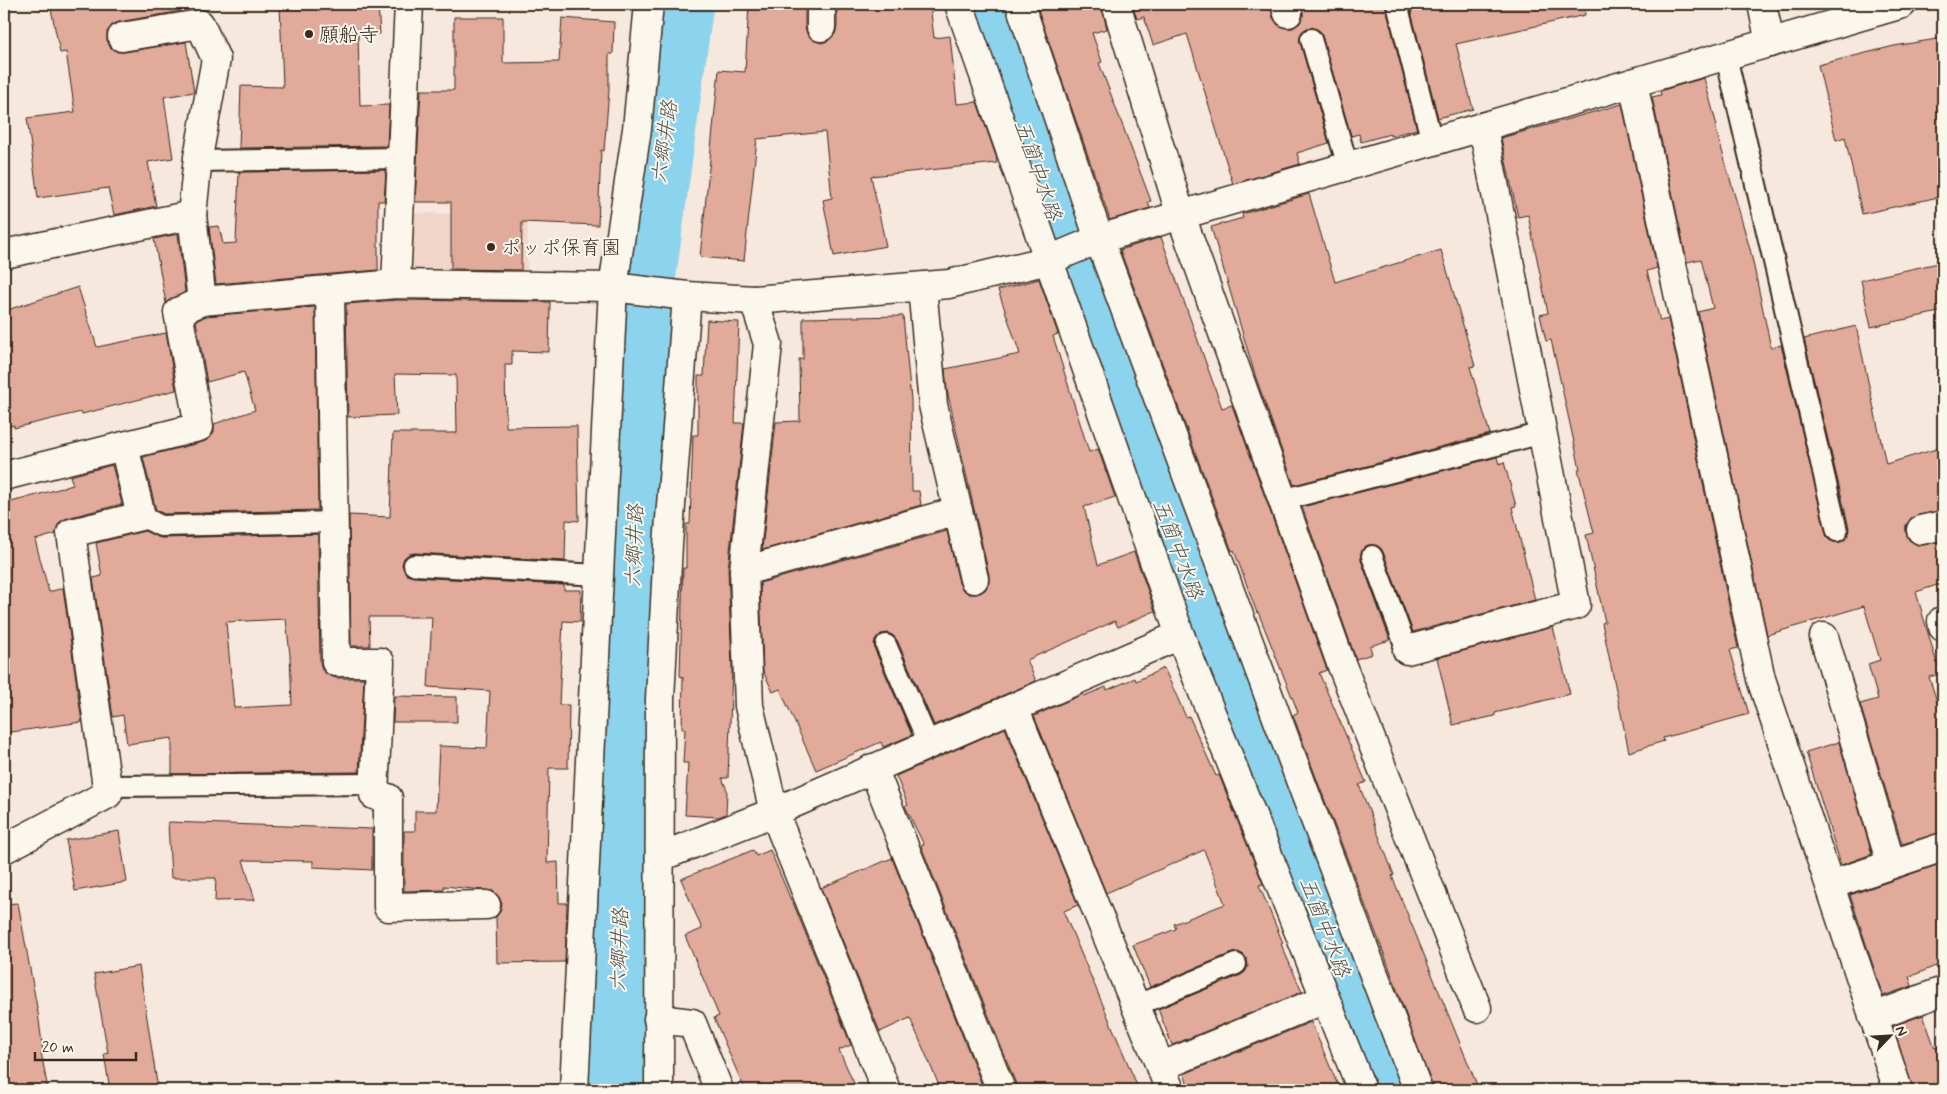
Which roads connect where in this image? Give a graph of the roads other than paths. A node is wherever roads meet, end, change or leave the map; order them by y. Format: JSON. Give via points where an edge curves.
{"nodes":[{"id":1,"x":409,"y":4,"type":"edge"},
{"id":2,"x":649,"y":4,"type":"edge"},
{"id":3,"x":959,"y":4,"type":"edge"},
{"id":4,"x":1020,"y":4,"type":"edge"},
{"id":5,"x":1116,"y":4,"type":"edge"},
{"id":6,"x":1397,"y":4,"type":"edge"},
{"id":7,"x":1762,"y":4,"type":"edge"},
{"id":8,"x":1902,"y":4,"type":"edge"},
{"id":9,"x":122,"y":37,"type":"dead end"},
{"id":10,"x":1312,"y":39,"type":"dead end"},
{"id":11,"x":1770,"y":43,"type":"junction"},
{"id":12,"x":1726,"y":56,"type":"junction"},
{"id":13,"x":1633,"y":83,"type":"junction"},
{"id":14,"x":1483,"y":127,"type":"junction"},
{"id":15,"x":1432,"y":142,"type":"junction"},
{"id":16,"x":401,"y":158,"type":"junction"},
{"id":17,"x":197,"y":160,"type":"junction"},
{"id":18,"x":1348,"y":166,"type":"junction"},
{"id":19,"x":192,"y":215,"type":"junction"},
{"id":20,"x":1181,"y":216,"type":"junction"},
{"id":21,"x":1099,"y":239,"type":"junction"},
{"id":22,"x":4,"y":254,"type":"edge"},
{"id":23,"x":1049,"y":260,"type":"junction"},
{"id":24,"x":396,"y":284,"type":"junction"},
{"id":25,"x":922,"y":287,"type":"junction"},
{"id":26,"x":620,"y":288,"type":"junction"},
{"id":27,"x":330,"y":290,"type":"junction"},
{"id":28,"x":687,"y":296,"type":"junction"},
{"id":29,"x":754,"y":300,"type":"junction"},
{"id":30,"x":202,"y":302,"type":"junction"},
{"id":31,"x":1543,"y":434,"type":"junction"},
{"id":32,"x":124,"y":446,"type":"junction"},
{"id":33,"x":4,"y":476,"type":"edge"},
{"id":34,"x":1282,"y":500,"type":"junction"},
{"id":35,"x":958,"y":511,"type":"junction"},
{"id":36,"x":141,"y":516,"type":"junction"},
{"id":37,"x":334,"y":522,"type":"junction"},
{"id":38,"x":1837,"y":531,"type":"dead end"},
{"id":39,"x":1372,"y":556,"type":"dead end"},
{"id":40,"x":414,"y":565,"type":"dead end"},
{"id":41,"x":744,"y":571,"type":"junction"},
{"id":42,"x":599,"y":575,"type":"junction"},
{"id":43,"x":974,"y":579,"type":"dead end"},
{"id":44,"x":1180,"y":635,"type":"junction"},
{"id":45,"x":1824,"y":637,"type":"dead end"},
{"id":46,"x":886,"y":645,"type":"dead end"},
{"id":47,"x":1407,"y":650,"type":"joint"},
{"id":48,"x":1014,"y":708,"type":"junction"},
{"id":49,"x":929,"y":744,"type":"junction"},
{"id":50,"x":874,"y":768,"type":"junction"},
{"id":51,"x":374,"y":784,"type":"junction"},
{"id":52,"x":107,"y":786,"type":"junction"},
{"id":53,"x":774,"y":812,"type":"junction"},
{"id":54,"x":1943,"y":847,"type":"edge"},
{"id":55,"x":4,"y":849,"type":"edge"},
{"id":56,"x":660,"y":857,"type":"junction"},
{"id":57,"x":1891,"y":864,"type":"junction"},
{"id":58,"x":1830,"y":885,"type":"junction"},
{"id":59,"x":486,"y":905,"type":"dead end"},
{"id":60,"x":1236,"y":964,"type":"dead end"},
{"id":61,"x":1943,"y":992,"type":"edge"},
{"id":62,"x":1325,"y":999,"type":"junction"},
{"id":63,"x":1135,"y":1006,"type":"junction"},
{"id":64,"x":1478,"y":1008,"type":"dead end"},
{"id":65,"x":1873,"y":1017,"type":"junction"},
{"id":66,"x":658,"y":1019,"type":"junction"},
{"id":67,"x":1165,"y":1079,"type":"edge"},
{"id":68,"x":574,"y":1090,"type":"edge"},
{"id":69,"x":659,"y":1090,"type":"edge"},
{"id":70,"x":719,"y":1090,"type":"edge"},
{"id":71,"x":886,"y":1090,"type":"edge"},
{"id":72,"x":1001,"y":1090,"type":"edge"},
{"id":73,"x":1362,"y":1090,"type":"edge"},
{"id":74,"x":1418,"y":1090,"type":"edge"},
{"id":75,"x":1898,"y":1090,"type":"edge"}],
"edges":[{"from":1,"to":16,"type":"street"},
{"from":2,"to":26,"type":"street"},
{"from":3,"to":23,"type":"street"},
{"from":4,"to":21,"type":"street"},
{"from":5,"to":20,"type":"street"},
{"from":6,"to":15,"type":"lane"},
{"from":7,"to":11,"type":"street"},
{"from":8,"to":11,"type":"street"},
{"from":9,"to":17,"type":"street","via":[[200,24],[216,59]]},
{"from":10,"to":18,"type":"lane"},
{"from":11,"to":12,"type":"street"},
{"from":12,"to":13,"type":"street"},
{"from":12,"to":38,"type":"lane"},
{"from":13,"to":14,"type":"street"},
{"from":13,"to":58,"type":"street","via":[[1761,679]]},
{"from":14,"to":15,"type":"street"},
{"from":14,"to":31,"type":"street"},
{"from":15,"to":18,"type":"street"},
{"from":16,"to":17,"type":"lane"},
{"from":16,"to":24,"type":"street"},
{"from":17,"to":19,"type":"street"},
{"from":18,"to":20,"type":"street"},
{"from":19,"to":22,"type":"street"},
{"from":19,"to":30,"type":"street"},
{"from":20,"to":21,"type":"street"},
{"from":20,"to":34,"type":"street"},
{"from":21,"to":23,"type":"street"},
{"from":21,"to":74,"type":"street"},
{"from":23,"to":25,"type":"street","via":[[949,284]]},
{"from":23,"to":44,"type":"street"},
{"from":24,"to":26,"type":"street"},
{"from":24,"to":27,"type":"street"},
{"from":25,"to":29,"type":"street"},
{"from":25,"to":35,"type":"street","via":[[933,405]]},
{"from":26,"to":28,"type":"street"},
{"from":26,"to":42,"type":"street"},
{"from":27,"to":30,"type":"street"},
{"from":27,"to":37,"type":"street"},
{"from":28,"to":29,"type":"street"},
{"from":28,"to":56,"type":"street","via":[[660,699]]},
{"from":29,"to":41,"type":"street","via":[[768,344]]},
{"from":30,"to":32,"type":"street","via":[[178,312],[199,427]]},
{"from":31,"to":34,"type":"lane"},
{"from":31,"to":47,"type":"street","via":[[1576,605]]},
{"from":32,"to":33,"type":"street"},
{"from":32,"to":36,"type":"street"},
{"from":34,"to":64,"type":"street","via":[[1342,666]]},
{"from":35,"to":41,"type":"street"},
{"from":35,"to":43,"type":"street"},
{"from":36,"to":37,"type":"lane","via":[[161,526]]},
{"from":36,"to":52,"type":"street","via":[[71,533]]},
{"from":37,"to":51,"type":"street","via":[[336,662],[380,662]]},
{"from":39,"to":47,"type":"lane"},
{"from":40,"to":42,"type":"lane"},
{"from":41,"to":53,"type":"street","via":[[749,706]]},
{"from":42,"to":68,"type":"street"},
{"from":44,"to":48,"type":"street"},
{"from":44,"to":62,"type":"street"},
{"from":45,"to":57,"type":"street"},
{"from":46,"to":49,"type":"lane"},
{"from":48,"to":49,"type":"street"},
{"from":48,"to":63,"type":"street"},
{"from":49,"to":50,"type":"street"},
{"from":50,"to":53,"type":"street"},
{"from":50,"to":72,"type":"street"},
{"from":51,"to":52,"type":"lane"},
{"from":51,"to":59,"type":"street","via":[[374,796],[388,798],[388,907]]},
{"from":52,"to":55,"type":"street","via":[[108,794]]},
{"from":53,"to":56,"type":"street"},
{"from":53,"to":71,"type":"street"},
{"from":54,"to":57,"type":"street"},
{"from":56,"to":66,"type":"street"},
{"from":57,"to":58,"type":"street"},
{"from":58,"to":65,"type":"street"},
{"from":60,"to":63,"type":"lane"},
{"from":61,"to":65,"type":"street"},
{"from":62,"to":67,"type":"street"},
{"from":62,"to":73,"type":"street"},
{"from":63,"to":67,"type":"street"},
{"from":65,"to":75,"type":"street"},
{"from":66,"to":69,"type":"street"},
{"from":66,"to":70,"type":"street","via":[[692,1023]]}]}
